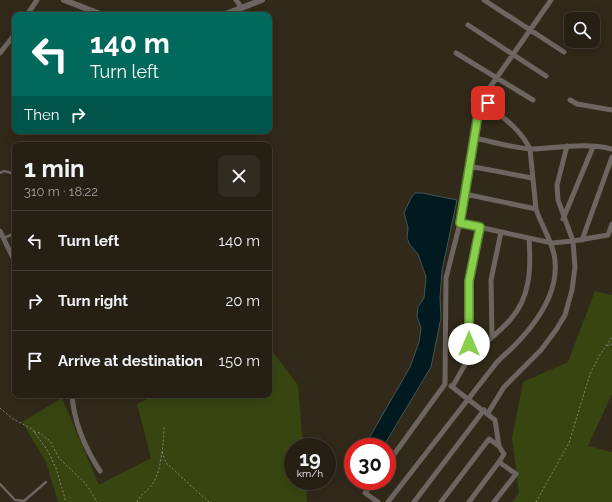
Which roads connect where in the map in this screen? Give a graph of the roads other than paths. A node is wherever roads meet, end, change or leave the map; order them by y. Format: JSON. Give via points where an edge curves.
{"nodes":[{"id":1,"x":37,"y":0,"type":"edge"},
{"id":2,"x":64,"y":0,"type":"edge"},
{"id":3,"x":236,"y":0,"type":"edge"},
{"id":4,"x":262,"y":0,"type":"edge"},
{"id":5,"x":484,"y":0,"type":"edge"},
{"id":6,"x":550,"y":0,"type":"edge"},
{"id":7,"x":242,"y":8,"type":"junction"},
{"id":8,"x":29,"y":12,"type":"edge"},
{"id":9,"x":95,"y":12,"type":"edge"},
{"id":10,"x":231,"y":12,"type":"edge"},
{"id":11,"x":468,"y":24,"type":"dead end"},
{"id":12,"x":530,"y":30,"type":"junction"},
{"id":13,"x":12,"y":38,"type":"edge"},
{"id":14,"x":564,"y":52,"type":"dead end"},
{"id":15,"x":0,"y":53,"type":"edge"},
{"id":16,"x":456,"y":53,"type":"dead end"},
{"id":17,"x":512,"y":55,"type":"junction"},
{"id":18,"x":546,"y":76,"type":"dead end"},
{"id":19,"x":497,"y":77,"type":"junction"},
{"id":20,"x":486,"y":93,"type":"junction"},
{"id":21,"x":533,"y":100,"type":"dead end"},
{"id":22,"x":570,"y":100,"type":"dead end"},
{"id":23,"x":487,"y":105,"type":"junction"},
{"id":24,"x":479,"y":109,"type":"junction"},
{"id":25,"x":612,"y":110,"type":"edge"},
{"id":26,"x":474,"y":138,"type":"junction"},
{"id":27,"x":567,"y":146,"type":"junction"},
{"id":28,"x":593,"y":146,"type":"junction"},
{"id":29,"x":530,"y":149,"type":"junction"},
{"id":30,"x":612,"y":149,"type":"edge"},
{"id":31,"x":612,"y":157,"type":"edge"},
{"id":32,"x":470,"y":166,"type":"junction"},
{"id":33,"x":0,"y":173,"type":"edge"},
{"id":34,"x":12,"y":173,"type":"edge"},
{"id":35,"x":532,"y":178,"type":"junction"},
{"id":36,"x":465,"y":194,"type":"junction"},
{"id":37,"x":536,"y":209,"type":"junction"},
{"id":38,"x":563,"y":219,"type":"junction"},
{"id":39,"x":460,"y":223,"type":"junction"},
{"id":40,"x":612,"y":224,"type":"edge"},
{"id":41,"x":480,"y":227,"type":"junction"},
{"id":42,"x":0,"y":231,"type":"edge"},
{"id":43,"x":501,"y":232,"type":"junction"},
{"id":44,"x":12,"y":234,"type":"edge"},
{"id":45,"x":608,"y":235,"type":"junction"},
{"id":46,"x":3,"y":238,"type":"junction"},
{"id":47,"x":529,"y":238,"type":"junction"},
{"id":48,"x":582,"y":240,"type":"junction"},
{"id":49,"x":612,"y":240,"type":"edge"},
{"id":50,"x":573,"y":241,"type":"junction"},
{"id":51,"x":552,"y":243,"type":"junction"},
{"id":52,"x":12,"y":256,"type":"edge"},
{"id":53,"x":492,"y":337,"type":"junction"},
{"id":54,"x":469,"y":359,"type":"junction"},
{"id":55,"x":445,"y":384,"type":"junction"},
{"id":56,"x":452,"y":387,"type":"junction"},
{"id":57,"x":72,"y":398,"type":"edge"},
{"id":58,"x":469,"y":399,"type":"junction"},
{"id":59,"x":486,"y":412,"type":"junction"},
{"id":60,"x":499,"y":446,"type":"junction"},
{"id":61,"x":396,"y":452,"type":"edge"},
{"id":62,"x":499,"y":462,"type":"junction"},
{"id":63,"x":100,"y":471,"type":"dead end"},
{"id":64,"x":46,"y":482,"type":"dead end"},
{"id":65,"x":0,"y":484,"type":"edge"},
{"id":66,"x":367,"y":490,"type":"edge"},
{"id":67,"x":378,"y":502,"type":"edge"},
{"id":68,"x":388,"y":502,"type":"edge"},
{"id":69,"x":414,"y":502,"type":"edge"},
{"id":70,"x":440,"y":502,"type":"edge"},
{"id":71,"x":469,"y":502,"type":"edge"},
{"id":72,"x":494,"y":502,"type":"edge"}],
"edges":[{"from":1,"to":8,"type":"street"},
{"from":2,"to":9,"type":"street"},
{"from":3,"to":7,"type":"street"},
{"from":4,"to":7,"type":"street"},
{"from":5,"to":12,"type":"street"},
{"from":6,"to":12,"type":"street"},
{"from":7,"to":10,"type":"street"},
{"from":11,"to":17,"type":"street"},
{"from":12,"to":14,"type":"street"},
{"from":12,"to":17,"type":"street"},
{"from":13,"to":15,"type":"street"},
{"from":16,"to":19,"type":"street"},
{"from":17,"to":18,"type":"street"},
{"from":17,"to":19,"type":"street"},
{"from":19,"to":20,"type":"street"},
{"from":19,"to":21,"type":"street"},
{"from":20,"to":23,"type":"street","via":[[489,98]]},
{"from":20,"to":24,"type":"street","via":[[474,96],[474,105]]},
{"from":22,"to":25,"type":"street","via":[[577,104]]},
{"from":23,"to":24,"type":"street"},
{"from":23,"to":29,"type":"street","via":[[516,127]]},
{"from":24,"to":26,"type":"street"},
{"from":26,"to":29,"type":"street"},
{"from":26,"to":32,"type":"street"},
{"from":27,"to":28,"type":"street"},
{"from":27,"to":29,"type":"street"},
{"from":27,"to":38,"type":"street","via":[[557,185]]},
{"from":28,"to":30,"type":"street"},
{"from":28,"to":38,"type":"street"},
{"from":29,"to":35,"type":"street"},
{"from":31,"to":48,"type":"street"},
{"from":32,"to":35,"type":"street"},
{"from":32,"to":36,"type":"street"},
{"from":33,"to":34,"type":"lane","via":[[4,171]]},
{"from":35,"to":37,"type":"street"},
{"from":36,"to":37,"type":"street"},
{"from":36,"to":39,"type":"street"},
{"from":37,"to":51,"type":"street"},
{"from":38,"to":50,"type":"street"},
{"from":39,"to":41,"type":"street"},
{"from":39,"to":55,"type":"street","via":[[446,278]]},
{"from":40,"to":45,"type":"street"},
{"from":41,"to":43,"type":"street"},
{"from":41,"to":54,"type":"street","via":[[469,281]]},
{"from":42,"to":46,"type":"street"},
{"from":43,"to":47,"type":"street"},
{"from":43,"to":53,"type":"street","via":[[491,280]]},
{"from":44,"to":46,"type":"lane"},
{"from":45,"to":48,"type":"street"},
{"from":45,"to":49,"type":"street"},
{"from":46,"to":52,"type":"street"},
{"from":47,"to":51,"type":"street"},
{"from":47,"to":53,"type":"street","via":[[531,265],[521,305]]},
{"from":48,"to":50,"type":"street"},
{"from":50,"to":51,"type":"street"},
{"from":50,"to":59,"type":"street","via":[[576,267],[565,315],[541,350],[504,387]]},
{"from":51,"to":58,"type":"street","via":[[555,260],[554,281],[546,303],[532,326],[496,364]]},
{"from":53,"to":54,"type":"street"},
{"from":54,"to":56,"type":"street"},
{"from":55,"to":56,"type":"street"},
{"from":55,"to":61,"type":"street"},
{"from":56,"to":58,"type":"street"},
{"from":57,"to":63,"type":"street","via":[[80,434]]},
{"from":58,"to":59,"type":"street"},
{"from":58,"to":68,"type":"street"},
{"from":59,"to":60,"type":"street","via":[[495,420]]},
{"from":59,"to":69,"type":"street"},
{"from":60,"to":62,"type":"street","via":[[504,454]]},
{"from":60,"to":70,"type":"street","via":[[489,439]]},
{"from":62,"to":71,"type":"street"},
{"from":62,"to":72,"type":"street","via":[[516,474]]},
{"from":64,"to":65,"type":"lane","via":[[24,502],[15,500]]},
{"from":66,"to":67,"type":"street","via":[[365,493]]}]}
